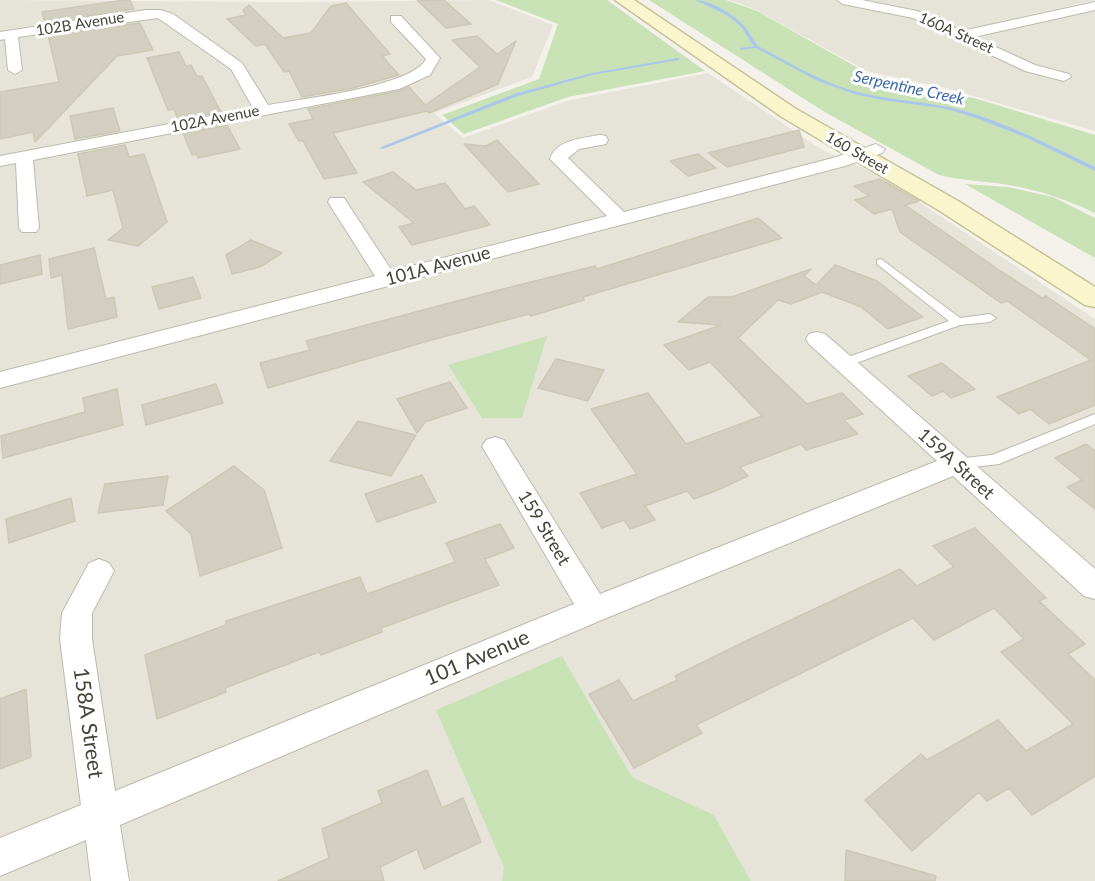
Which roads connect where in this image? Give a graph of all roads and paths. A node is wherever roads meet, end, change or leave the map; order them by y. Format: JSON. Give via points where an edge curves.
{"nodes":[{"id":1,"x":623,"y":0,"type":"edge"},
{"id":2,"x":643,"y":0,"type":"edge"},
{"id":3,"x":843,"y":0,"type":"edge"},
{"id":4,"x":1095,"y":6,"type":"edge"},
{"id":5,"x":396,"y":19,"type":"dead end"},
{"id":6,"x":963,"y":35,"type":"junction"},
{"id":7,"x":5,"y":36,"type":"edge"},
{"id":8,"x":15,"y":70,"type":"dead end"},
{"id":9,"x":1064,"y":77,"type":"dead end"},
{"id":10,"x":262,"y":109,"type":"junction"},
{"id":11,"x":600,"y":140,"type":"dead end"},
{"id":12,"x":868,"y":152,"type":"junction"},
{"id":13,"x":24,"y":156,"type":"junction"},
{"id":14,"x":0,"y":160,"type":"edge"},
{"id":15,"x":338,"y":201,"type":"dead end"},
{"id":16,"x":619,"y":218,"type":"junction"},
{"id":17,"x":29,"y":228,"type":"dead end"},
{"id":18,"x":881,"y":262,"type":"dead end"},
{"id":19,"x":1095,"y":278,"type":"edge"},
{"id":20,"x":387,"y":279,"type":"junction"},
{"id":21,"x":1095,"y":299,"type":"edge"},
{"id":22,"x":990,"y":318,"type":"dead end"},
{"id":23,"x":958,"y":322,"type":"junction"},
{"id":24,"x":817,"y":339,"type":"dead end"},
{"id":25,"x":843,"y":363,"type":"junction"},
{"id":26,"x":0,"y":380,"type":"edge"},
{"id":27,"x":1095,"y":418,"type":"edge"},
{"id":28,"x":495,"y":446,"type":"dead end"},
{"id":29,"x":956,"y":464,"type":"junction"},
{"id":30,"x":99,"y":571,"type":"dead end"},
{"id":31,"x":1095,"y":587,"type":"edge"},
{"id":32,"x":593,"y":610,"type":"junction"},
{"id":33,"x":101,"y":815,"type":"junction"},
{"id":34,"x":0,"y":858,"type":"edge"},
{"id":35,"x":110,"y":881,"type":"edge"}],
"edges":[{"from":1,"to":12,"type":"main road","name":"160 Street","via":[[780,107]]},
{"from":2,"to":12,"type":"main road","name":"160 Street"},
{"from":3,"to":6,"type":"street","name":"160A Street","via":[[909,12]]},
{"from":4,"to":6,"type":"street"},
{"from":5,"to":10,"type":"street","name":"102A Avenue","via":[[430,52],[433,58],[427,69],[394,85]]},
{"from":6,"to":9,"type":"street","name":"160A Street","via":[[1041,72]]},
{"from":7,"to":8,"type":"street"},
{"from":7,"to":10,"type":"street","name":"102B Avenue","via":[[160,14],[237,66]]},
{"from":10,"to":13,"type":"street","name":"102A Avenue"},
{"from":11,"to":16,"type":"street","via":[[569,147],[559,159]]},
{"from":12,"to":16,"type":"street","name":"101A Avenue"},
{"from":12,"to":19,"type":"main road","name":"160 Street","via":[[955,191]]},
{"from":12,"to":21,"type":"main road","name":"160 Street"},
{"from":13,"to":14,"type":"street","name":"102A Avenue"},
{"from":13,"to":17,"type":"street"},
{"from":15,"to":20,"type":"street"},
{"from":16,"to":20,"type":"street","name":"101A Avenue"},
{"from":18,"to":23,"type":"lane"},
{"from":20,"to":26,"type":"street","name":"101A Avenue"},
{"from":22,"to":23,"type":"lane"},
{"from":23,"to":25,"type":"lane"},
{"from":24,"to":25,"type":"street","name":"159A Street"},
{"from":25,"to":29,"type":"street","name":"159A Street"},
{"from":27,"to":29,"type":"lane","via":[[994,460]]},
{"from":28,"to":32,"type":"street","name":"159 Street"},
{"from":29,"to":31,"type":"street","name":"159A Street"},
{"from":29,"to":32,"type":"street","name":"101 Avenue"},
{"from":30,"to":33,"type":"street","name":"158A Street","via":[[77,613],[76,639]]},
{"from":32,"to":33,"type":"street","name":"101 Avenue"},
{"from":33,"to":34,"type":"street","name":"101 Avenue"},
{"from":33,"to":35,"type":"street","name":"158A Street"}]}
